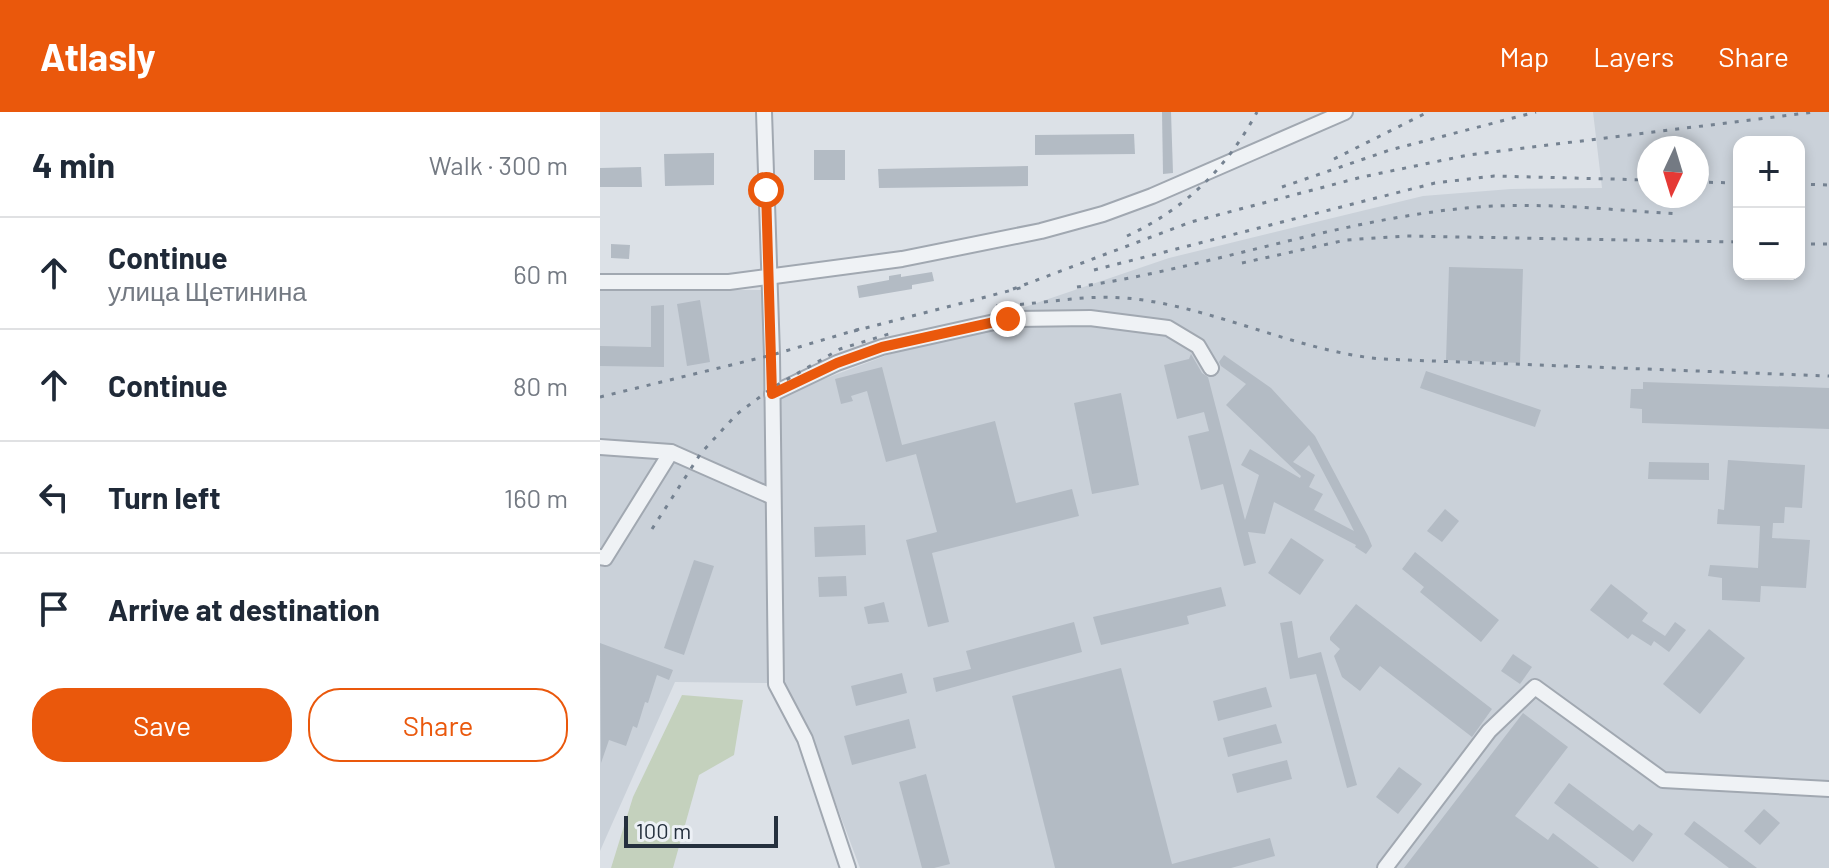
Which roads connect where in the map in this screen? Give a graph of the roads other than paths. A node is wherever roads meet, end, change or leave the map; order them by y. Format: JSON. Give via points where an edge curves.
{"nodes":[{"id":1,"x":764,"y":112,"type":"edge"},
{"id":2,"x":1345,"y":112,"type":"edge"},
{"id":3,"x":769,"y":276,"type":"junction"},
{"id":4,"x":600,"y":282,"type":"edge"},
{"id":5,"x":1211,"y":368,"type":"dead end"},
{"id":6,"x":772,"y":394,"type":"junction"},
{"id":7,"x":600,"y":447,"type":"edge"},
{"id":8,"x":671,"y":452,"type":"junction"},
{"id":9,"x":773,"y":497,"type":"junction"},
{"id":10,"x":602,"y":559,"type":"edge"},
{"id":11,"x":1829,"y":789,"type":"edge"},
{"id":12,"x":848,"y":868,"type":"edge"},
{"id":13,"x":1385,"y":868,"type":"edge"}],
"edges":[{"from":1,"to":3,"type":"street"},
{"from":2,"to":3,"type":"street","via":[[1103,214],[902,259]]},
{"from":3,"to":4,"type":"street","via":[[729,282]]},
{"from":3,"to":6,"type":"street"},
{"from":5,"to":6,"type":"street","via":[[1198,346],[1168,328],[1090,318],[1008,319],[882,347]]},
{"from":6,"to":9,"type":"street"},
{"from":7,"to":8,"type":"street"},
{"from":8,"to":9,"type":"street"},
{"from":8,"to":10,"type":"street"},
{"from":9,"to":12,"type":"street","via":[[776,684],[805,739]]},
{"from":11,"to":13,"type":"street","via":[[1663,780],[1535,687],[1489,731]]}]}
